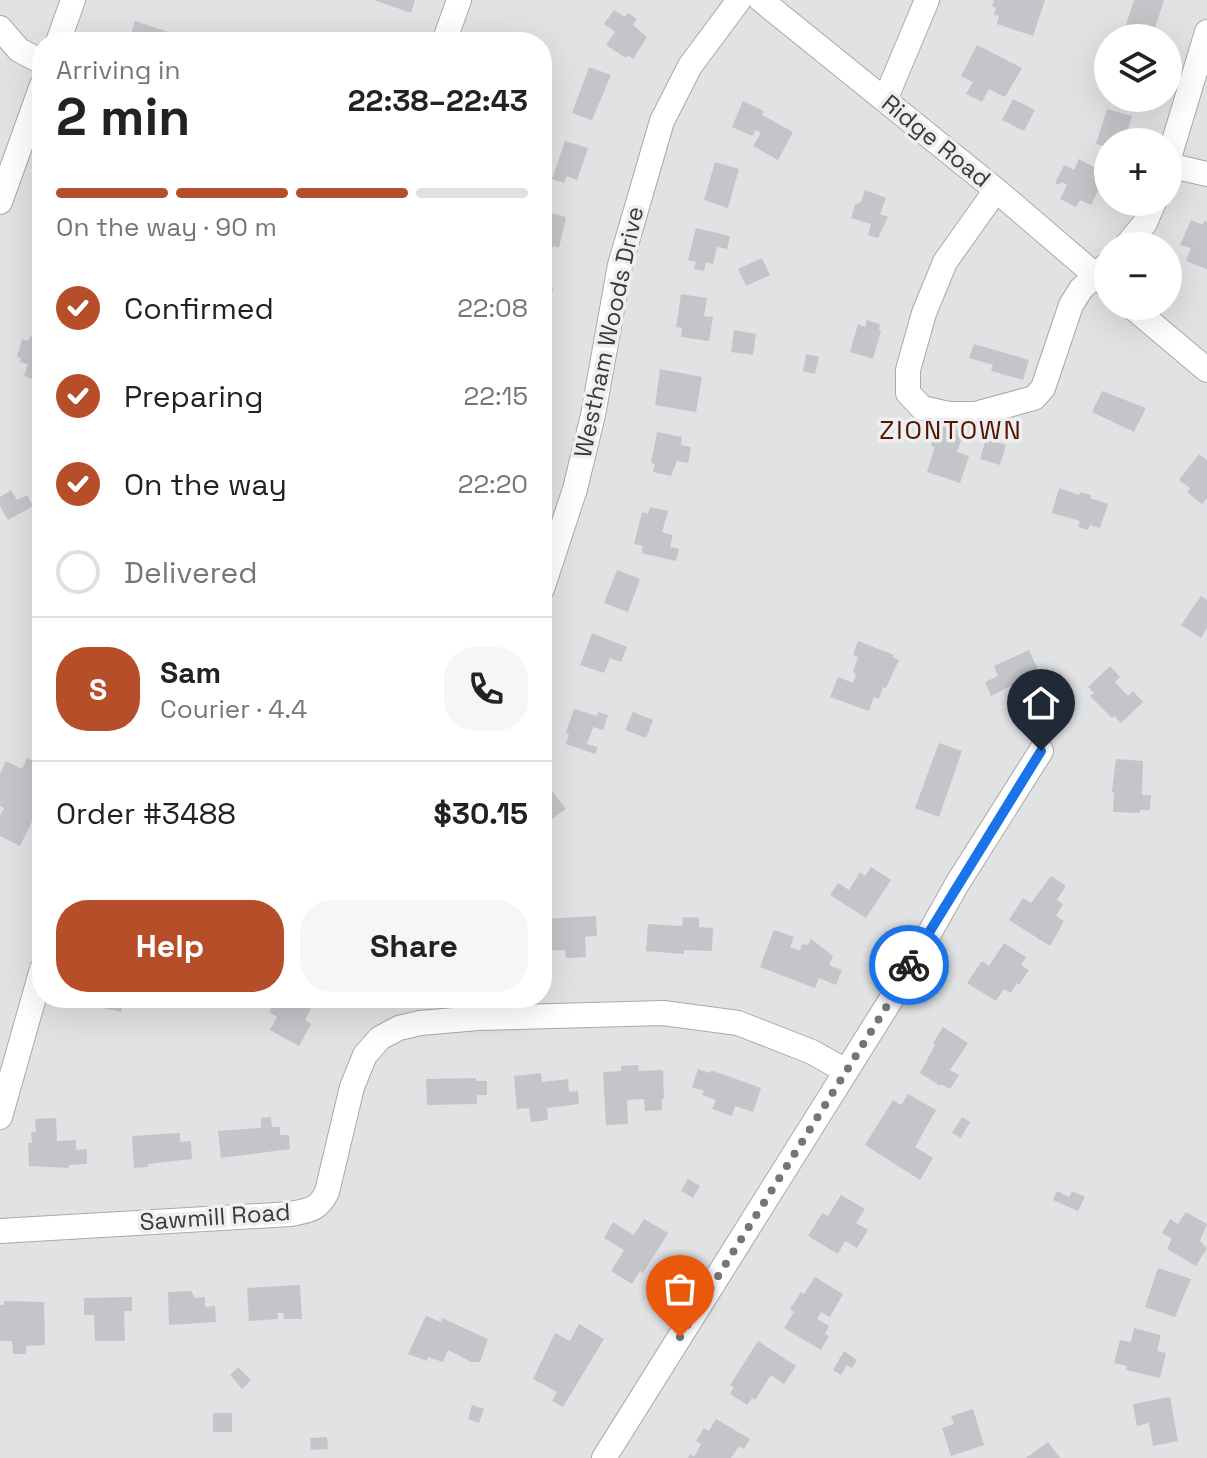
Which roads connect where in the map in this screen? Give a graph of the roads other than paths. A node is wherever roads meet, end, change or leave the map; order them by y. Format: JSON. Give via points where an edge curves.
{"nodes":[{"id":1,"x":73,"y":0,"type":"edge"},
{"id":2,"x":459,"y":0,"type":"edge"},
{"id":3,"x":739,"y":0,"type":"edge"},
{"id":4,"x":761,"y":0,"type":"edge"},
{"id":5,"x":927,"y":0,"type":"edge"},
{"id":6,"x":0,"y":28,"type":"edge"},
{"id":7,"x":62,"y":32,"type":"edge"},
{"id":8,"x":448,"y":32,"type":"edge"},
{"id":9,"x":1207,"y":32,"type":"edge"},
{"id":10,"x":32,"y":57,"type":"edge"},
{"id":11,"x":885,"y":100,"type":"junction"},
{"id":12,"x":32,"y":113,"type":"edge"},
{"id":13,"x":1178,"y":128,"type":"edge"},
{"id":14,"x":1182,"y":167,"type":"edge"},
{"id":15,"x":1207,"y":174,"type":"edge"},
{"id":16,"x":996,"y":190,"type":"junction"},
{"id":17,"x":0,"y":202,"type":"edge"},
{"id":18,"x":1094,"y":267,"type":"edge"},
{"id":19,"x":1094,"y":281,"type":"edge"},
{"id":20,"x":1148,"y":320,"type":"edge"},
{"id":21,"x":1207,"y":370,"type":"edge"},
{"id":22,"x":552,"y":559,"type":"edge"},
{"id":23,"x":1041,"y":751,"type":"dead end"},
{"id":24,"x":32,"y":1004,"type":"edge"},
{"id":25,"x":844,"y":1070,"type":"junction"},
{"id":26,"x":0,"y":1117,"type":"edge"},
{"id":27,"x":0,"y":1231,"type":"edge"},
{"id":28,"x":604,"y":1458,"type":"edge"}],
"edges":[{"from":1,"to":7,"type":"street"},
{"from":2,"to":8,"type":"street"},
{"from":3,"to":22,"type":"street","name":"Westham Woods Drive","via":[[690,66],[662,121],[620,265],[593,415]]},
{"from":4,"to":11,"type":"street","name":"Ridge Road"},
{"from":5,"to":11,"type":"street"},
{"from":6,"to":10,"type":"street"},
{"from":9,"to":13,"type":"street"},
{"from":11,"to":16,"type":"street","name":"Ridge Road"},
{"from":12,"to":17,"type":"street"},
{"from":14,"to":15,"type":"street"},
{"from":16,"to":18,"type":"street","name":"Ridge Road"},
{"from":16,"to":19,"type":"street","via":[[945,262],[924,313],[908,370],[912,400],[922,408],[975,414],[1034,398],[1043,388],[1071,305]]},
{"from":20,"to":21,"type":"street"},
{"from":23,"to":25,"type":"street"},
{"from":24,"to":26,"type":"street"},
{"from":25,"to":27,"type":"street","name":"Sawmill Road","via":[[768,1032],[711,1017],[663,1013],[420,1023],[389,1032],[365,1055],[327,1192],[311,1209]]},
{"from":25,"to":28,"type":"street"}]}
